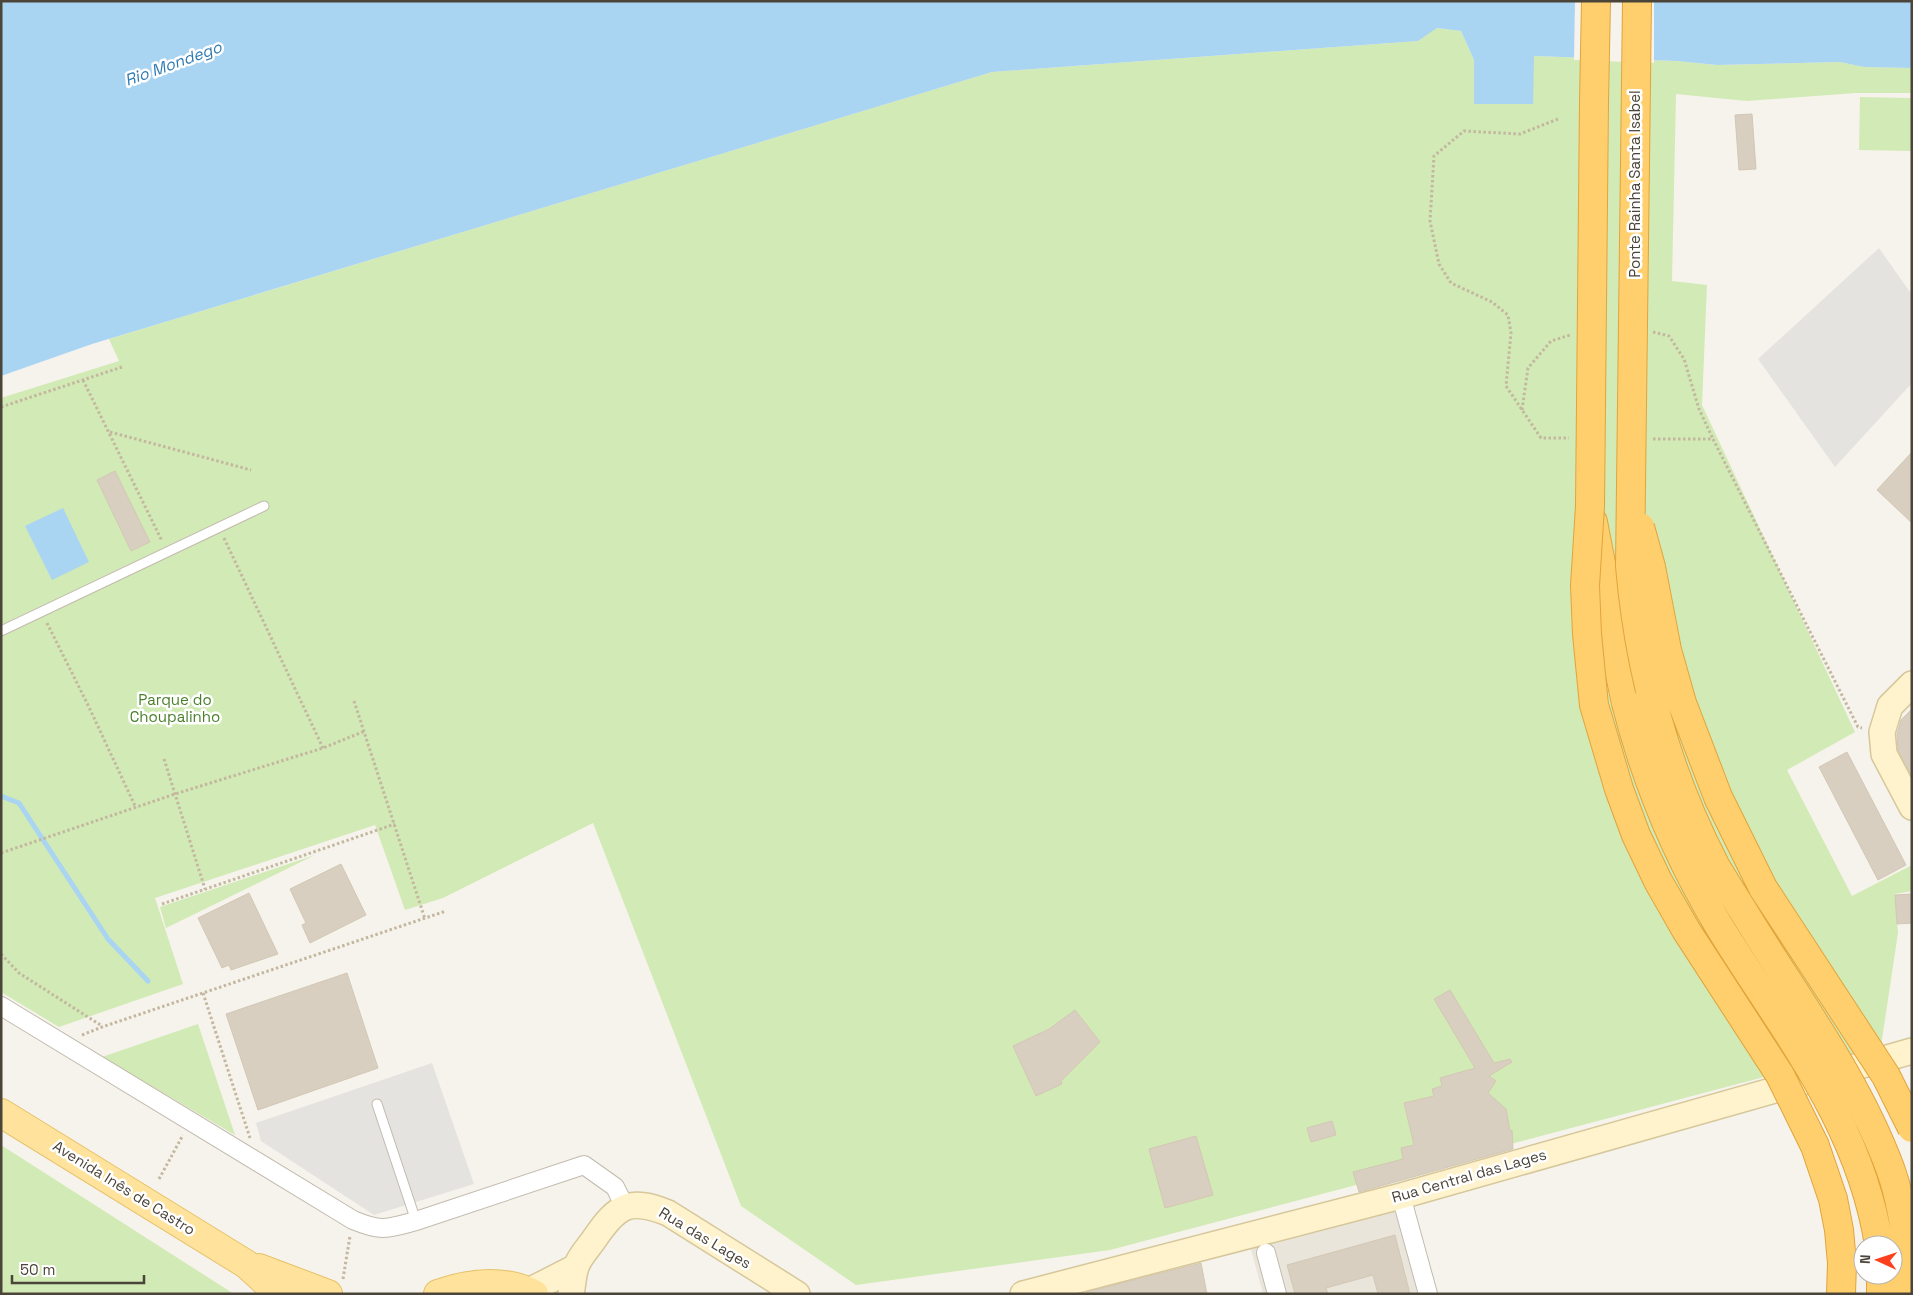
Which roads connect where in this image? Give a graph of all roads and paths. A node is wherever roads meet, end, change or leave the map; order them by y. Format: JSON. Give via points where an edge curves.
{"nodes":[{"id":1,"x":1596,"y":1,"type":"edge"},
{"id":2,"x":1637,"y":1,"type":"edge"},
{"id":3,"x":122,"y":367,"type":"dead end"},
{"id":4,"x":83,"y":380,"type":"junction"},
{"id":5,"x":1,"y":407,"type":"edge"},
{"id":6,"x":110,"y":432,"type":"junction"},
{"id":7,"x":251,"y":470,"type":"dead end"},
{"id":8,"x":1632,"y":502,"type":"junction"},
{"id":9,"x":264,"y":506,"type":"dead end"},
{"id":10,"x":1590,"y":506,"type":"junction"},
{"id":11,"x":219,"y":527,"type":"junction"},
{"id":12,"x":167,"y":552,"type":"junction"},
{"id":13,"x":41,"y":612,"type":"junction"},
{"id":14,"x":1,"y":631,"type":"edge"},
{"id":15,"x":1912,"y":684,"type":"edge"},
{"id":16,"x":354,"y":701,"type":"dead end"},
{"id":17,"x":365,"y":732,"type":"junction"},
{"id":18,"x":323,"y":748,"type":"junction"},
{"id":19,"x":164,"y":759,"type":"dead end"},
{"id":20,"x":175,"y":794,"type":"junction"},
{"id":21,"x":1912,"y":807,"type":"edge"},
{"id":22,"x":136,"y":808,"type":"junction"},
{"id":23,"x":395,"y":824,"type":"junction"},
{"id":24,"x":1,"y":853,"type":"edge"},
{"id":25,"x":205,"y":889,"type":"junction"},
{"id":26,"x":162,"y":904,"type":"dead end"},
{"id":27,"x":446,"y":912,"type":"dead end"},
{"id":28,"x":425,"y":918,"type":"junction"},
{"id":29,"x":1,"y":954,"type":"edge"},
{"id":30,"x":202,"y":993,"type":"junction"},
{"id":31,"x":1,"y":1006,"type":"edge"},
{"id":32,"x":102,"y":1026,"type":"junction"},
{"id":33,"x":62,"y":1044,"type":"junction"},
{"id":34,"x":1912,"y":1051,"type":"edge"},
{"id":35,"x":377,"y":1104,"type":"dead end"},
{"id":36,"x":1,"y":1113,"type":"edge"},
{"id":37,"x":190,"y":1121,"type":"junction"},
{"id":38,"x":1912,"y":1128,"type":"edge"},
{"id":39,"x":258,"y":1162,"type":"junction"},
{"id":40,"x":159,"y":1179,"type":"dead end"},
{"id":41,"x":1402,"y":1196,"type":"junction"},
{"id":42,"x":625,"y":1207,"type":"junction"},
{"id":43,"x":353,"y":1220,"type":"junction"},
{"id":44,"x":416,"y":1221,"type":"junction"},
{"id":45,"x":1877,"y":1235,"type":"edge"},
{"id":46,"x":1266,"y":1253,"type":"dead end"},
{"id":47,"x":246,"y":1264,"type":"junction"},
{"id":48,"x":576,"y":1267,"type":"junction"},
{"id":49,"x":335,"y":1289,"type":"edge"},
{"id":50,"x":532,"y":1292,"type":"edge"},
{"id":51,"x":279,"y":1294,"type":"edge"},
{"id":52,"x":438,"y":1294,"type":"edge"},
{"id":53,"x":572,"y":1294,"type":"edge"},
{"id":54,"x":797,"y":1294,"type":"edge"},
{"id":55,"x":1023,"y":1294,"type":"edge"},
{"id":56,"x":1277,"y":1294,"type":"edge"},
{"id":57,"x":1428,"y":1294,"type":"edge"},
{"id":58,"x":1841,"y":1294,"type":"edge"},
{"id":59,"x":1909,"y":1294,"type":"edge"}],
"edges":[{"from":1,"to":10,"type":"highway","bridge":true},
{"from":2,"to":8,"type":"highway","name":"Ponte Rainha Santa Isabel","bridge":true},
{"from":3,"to":4,"type":"path"},
{"from":4,"to":5,"type":"path"},
{"from":4,"to":6,"type":"path"},
{"from":6,"to":7,"type":"path"},
{"from":6,"to":12,"type":"path"},
{"from":8,"to":38,"type":"highway","bridge":true,"via":[[1651,567],[1667,650],[1682,703],[1718,797],[1763,888],[1886,1076]]},
{"from":8,"to":59,"type":"highway","name":"Ponte Rainha Santa Isabel","bridge":true,"via":[[1630,566],[1636,620],[1650,696],[1674,776],[1716,865],[1835,1056],[1863,1108],[1890,1169],[1902,1210],[1909,1261]]},
{"from":9,"to":11,"type":"lane"},
{"from":10,"to":45,"type":"highway","bridge":true,"via":[[1622,685],[1651,787],[1719,925],[1821,1084],[1864,1179]]},
{"from":10,"to":58,"type":"highway","bridge":true,"via":[[1585,586],[1587,634],[1594,705],[1616,780],[1636,835],[1658,880],[1686,930],[1780,1075],[1815,1146],[1833,1199],[1839,1230]]},
{"from":11,"to":12,"type":"lane"},
{"from":11,"to":18,"type":"path"},
{"from":12,"to":13,"type":"lane"},
{"from":13,"to":14,"type":"lane"},
{"from":13,"to":22,"type":"path"},
{"from":15,"to":21,"type":"main road","via":[[1890,706],[1882,732],[1884,754]]},
{"from":16,"to":17,"type":"path"},
{"from":17,"to":18,"type":"path"},
{"from":17,"to":23,"type":"path"},
{"from":18,"to":20,"type":"path"},
{"from":19,"to":20,"type":"path"},
{"from":20,"to":22,"type":"path"},
{"from":20,"to":25,"type":"path"},
{"from":22,"to":24,"type":"path"},
{"from":23,"to":25,"type":"path"},
{"from":23,"to":28,"type":"path"},
{"from":25,"to":26,"type":"path"},
{"from":27,"to":28,"type":"path"},
{"from":28,"to":30,"type":"path"},
{"from":29,"to":32,"type":"path","via":[[18,973]]},
{"from":30,"to":32,"type":"path"},
{"from":30,"to":39,"type":"path"},
{"from":31,"to":33,"type":"street"},
{"from":32,"to":33,"type":"path"},
{"from":33,"to":37,"type":"street"},
{"from":34,"to":41,"type":"main road","name":"Rua Central das Lages"},
{"from":35,"to":44,"type":"lane"},
{"from":36,"to":47,"type":"main road","name":"Avenida Inês de Castro"},
{"from":37,"to":39,"type":"street"},
{"from":37,"to":40,"type":"path"},
{"from":39,"to":43,"type":"street"},
{"from":41,"to":55,"type":"main road","name":"Rua Central das Lages"},
{"from":41,"to":57,"type":"street"},
{"from":42,"to":44,"type":"street","via":[[615,1187],[584,1165]]},
{"from":42,"to":48,"type":"main road","via":[[609,1218]]},
{"from":42,"to":54,"type":"main road","name":"Rua das Lages","via":[[646,1206],[668,1213]]},
{"from":43,"to":44,"type":"street","via":[[372,1228],[389,1229]]},
{"from":43,"to":49,"type":"path"},
{"from":46,"to":56,"type":"street"},
{"from":47,"to":49,"type":"main road","name":"Avenida Inês de Castro"},
{"from":47,"to":51,"type":"main road","name":"Avenida Inês de Castro"},
{"from":48,"to":50,"type":"main road"},
{"from":48,"to":53,"type":"main road"},
{"from":50,"to":52,"type":"main road","via":[[505,1285],[481,1284],[456,1287]]}]}
